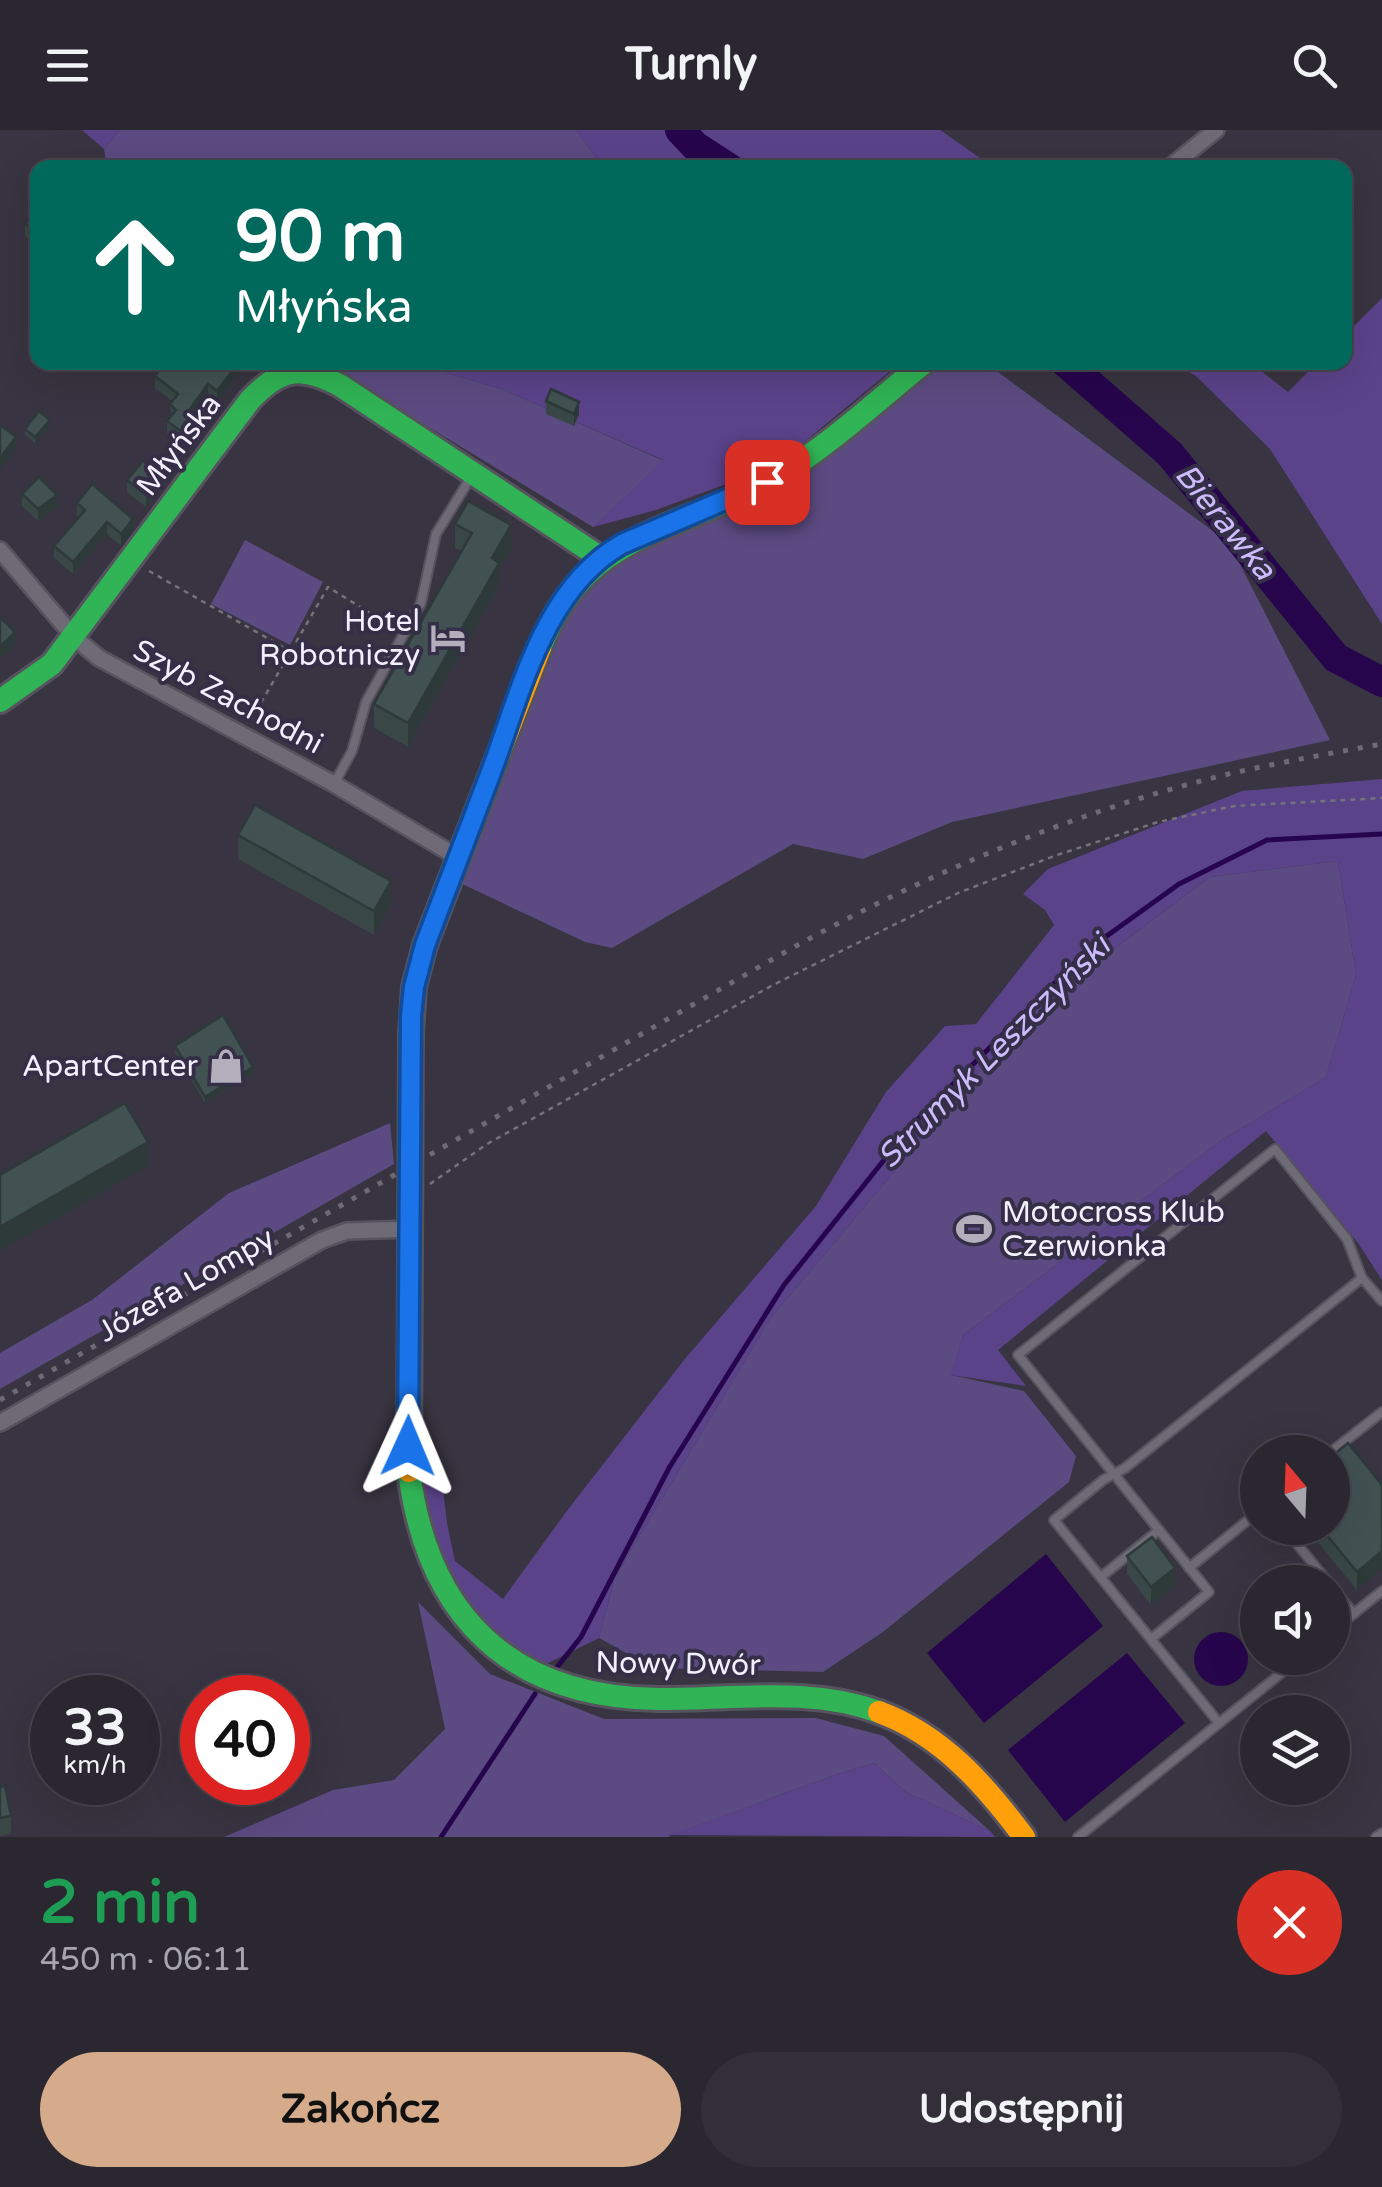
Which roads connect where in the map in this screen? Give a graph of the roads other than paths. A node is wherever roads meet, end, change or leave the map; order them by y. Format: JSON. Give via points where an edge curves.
{"nodes":[{"id":1,"x":1216,"y":130,"type":"edge"},
{"id":2,"x":1180,"y":160,"type":"edge"},
{"id":3,"x":292,"y":370,"type":"edge"},
{"id":4,"x":309,"y":370,"type":"edge"},
{"id":5,"x":915,"y":370,"type":"edge"},
{"id":6,"x":474,"y":472,"type":"junction"},
{"id":7,"x":0,"y":550,"type":"edge"},
{"id":8,"x":600,"y":558,"type":"junction"},
{"id":9,"x":74,"y":637,"type":"junction"},
{"id":10,"x":0,"y":701,"type":"edge"},
{"id":11,"x":334,"y":784,"type":"junction"},
{"id":12,"x":459,"y":858,"type":"junction"},
{"id":13,"x":410,"y":1229,"type":"junction"},
{"id":14,"x":1362,"y":1278,"type":"junction"},
{"id":15,"x":1382,"y":1301,"type":"edge"},
{"id":16,"x":1382,"y":1412,"type":"edge"},
{"id":17,"x":0,"y":1423,"type":"edge"},
{"id":18,"x":1350,"y":1438,"type":"edge"},
{"id":19,"x":1113,"y":1474,"type":"junction"},
{"id":20,"x":1240,"y":1527,"type":"edge"},
{"id":21,"x":1159,"y":1530,"type":"junction"},
{"id":22,"x":1298,"y":1545,"type":"edge"},
{"id":23,"x":1314,"y":1565,"type":"edge"},
{"id":24,"x":1190,"y":1568,"type":"junction"},
{"id":25,"x":1100,"y":1577,"type":"junction"},
{"id":26,"x":1382,"y":1591,"type":"edge"},
{"id":27,"x":1350,"y":1609,"type":"edge"},
{"id":28,"x":1354,"y":1614,"type":"junction"},
{"id":29,"x":1350,"y":1617,"type":"edge"},
{"id":30,"x":1151,"y":1639,"type":"junction"},
{"id":31,"x":1279,"y":1675,"type":"edge"},
{"id":32,"x":1219,"y":1723,"type":"junction"},
{"id":33,"x":1024,"y":1837,"type":"edge"},
{"id":34,"x":1078,"y":1837,"type":"edge"}],
"edges":[{"from":1,"to":2,"type":"street"},
{"from":3,"to":9,"type":"street","name":"Młyńska","via":[[250,400]]},
{"from":4,"to":6,"type":"street","name":"Młyńska"},
{"from":5,"to":8,"type":"street","via":[[777,476]]},
{"from":6,"to":8,"type":"street","name":"Młyńska"},
{"from":6,"to":11,"type":"lane","via":[[436,534],[424,596],[366,702]]},
{"from":7,"to":9,"type":"street","name":"Szyb Zachodni"},
{"from":8,"to":12,"type":"street","via":[[548,626]]},
{"from":9,"to":10,"type":"street","name":"Młyńska","via":[[44,672]]},
{"from":9,"to":11,"type":"street","name":"Szyb Zachodni","via":[[112,666]]},
{"from":11,"to":12,"type":"street","name":"Szyb Zachodni"},
{"from":12,"to":13,"type":"street","via":[[414,987]]},
{"from":13,"to":17,"type":"street","name":"Józefa Lompy","via":[[357,1230],[322,1240]]},
{"from":13,"to":33,"type":"street","name":"Nowy Dwór","via":[[412,1495],[432,1568],[468,1624],[506,1656],[583,1693],[636,1699],[818,1697],[892,1716],[964,1763]]},
{"from":14,"to":15,"type":"lane"},
{"from":14,"to":19,"type":"lane"},
{"from":14,"to":19,"type":"lane","via":[[1347,1238],[1275,1149],[1018,1354]]},
{"from":16,"to":18,"type":"lane"},
{"from":19,"to":21,"type":"lane"},
{"from":19,"to":25,"type":"lane","via":[[1054,1520]]},
{"from":20,"to":24,"type":"lane"},
{"from":21,"to":24,"type":"lane"},
{"from":21,"to":25,"type":"lane"},
{"from":22,"to":23,"type":"lane"},
{"from":24,"to":30,"type":"lane","via":[[1209,1592]]},
{"from":25,"to":30,"type":"lane"},
{"from":26,"to":28,"type":"lane"},
{"from":27,"to":28,"type":"lane"},
{"from":28,"to":29,"type":"lane"},
{"from":30,"to":32,"type":"lane"},
{"from":31,"to":32,"type":"lane"},
{"from":32,"to":34,"type":"lane"}]}
